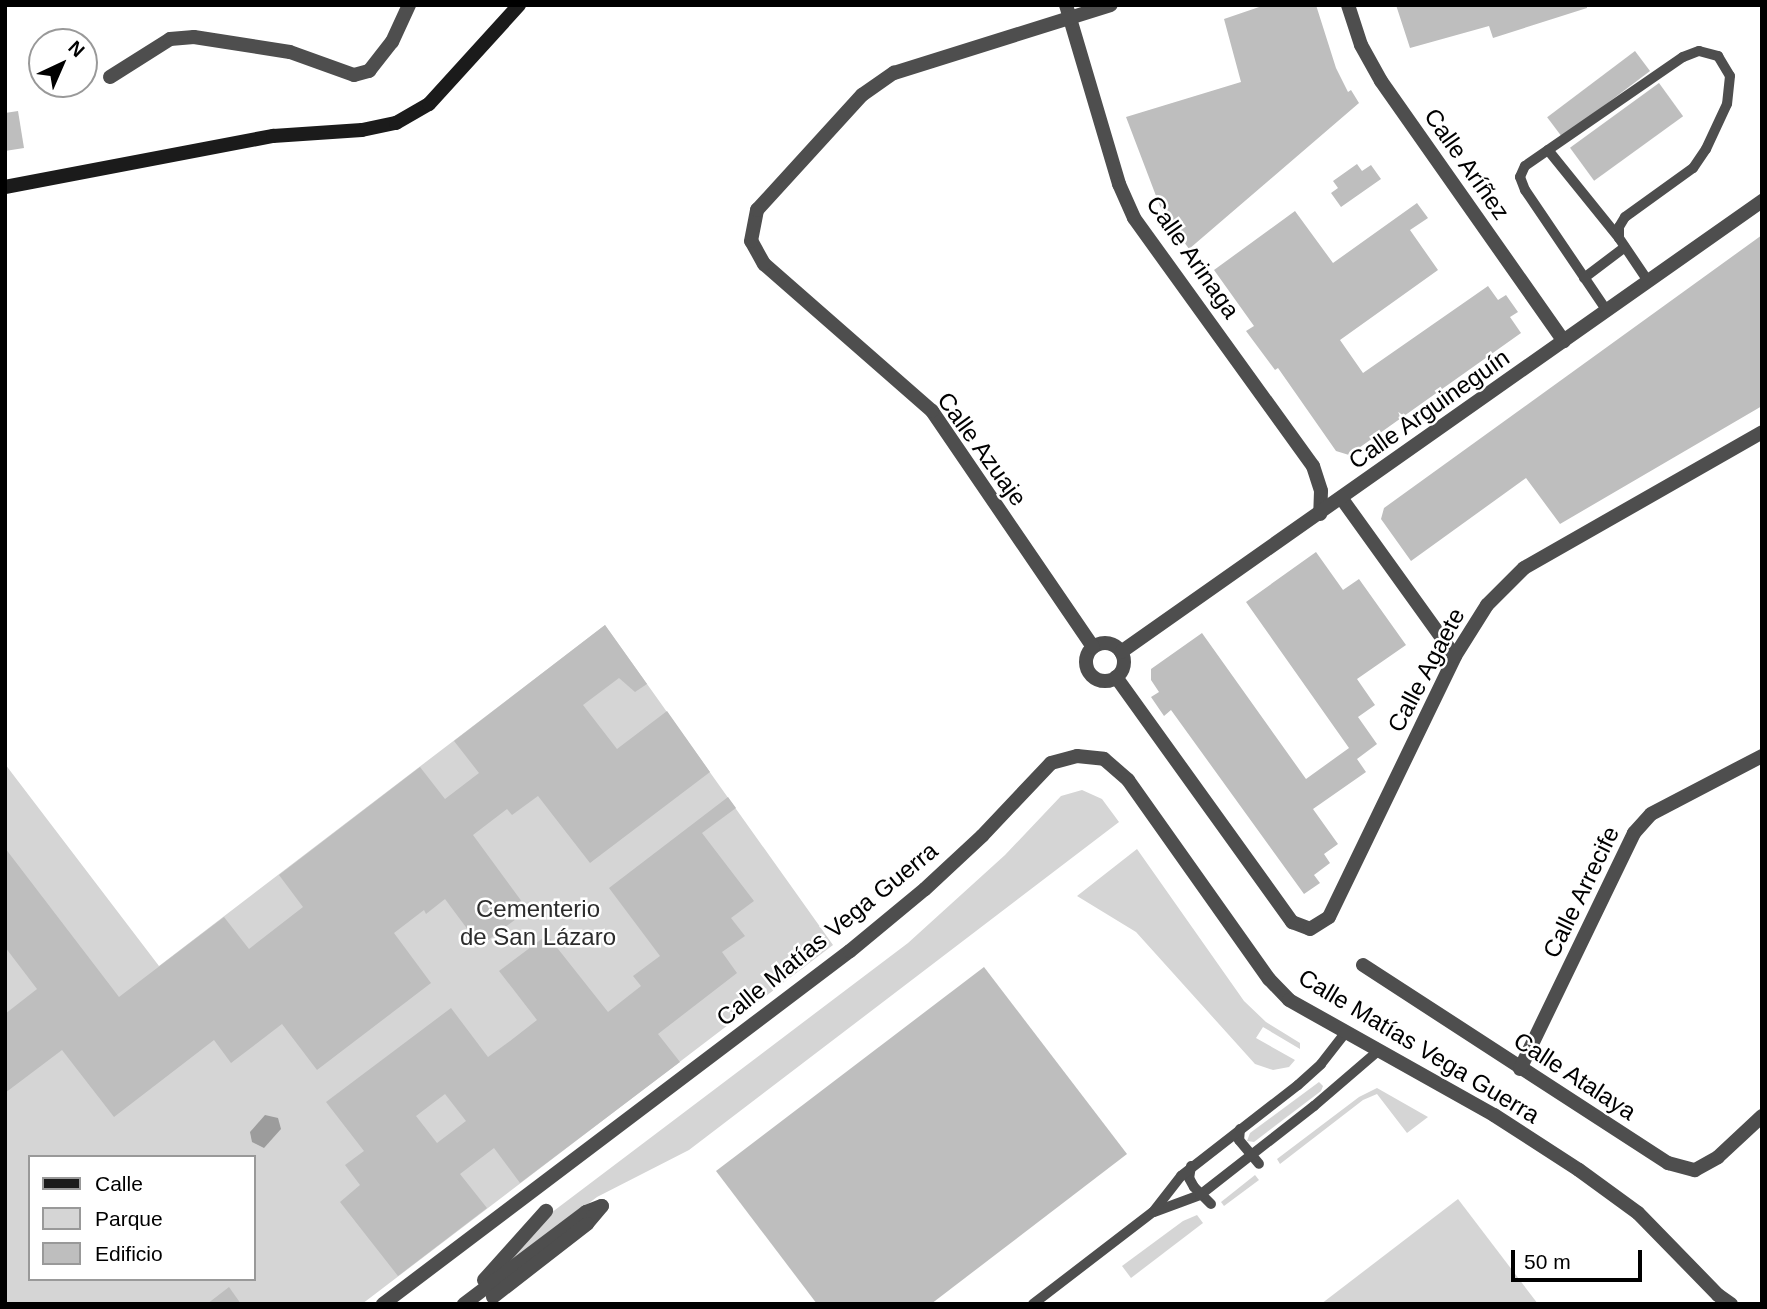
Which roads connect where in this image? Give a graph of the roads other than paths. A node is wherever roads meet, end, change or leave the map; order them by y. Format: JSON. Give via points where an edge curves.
{"nodes":[{"id":1,"x":409,"y":5,"type":"edge"},
{"id":2,"x":519,"y":5,"type":"edge"},
{"id":3,"x":1111,"y":5,"type":"edge"},
{"id":4,"x":1348,"y":5,"type":"edge"},
{"id":5,"x":1067,"y":12,"type":"edge"},
{"id":6,"x":110,"y":77,"type":"dead end"},
{"id":7,"x":1548,"y":150,"type":"junction"},
{"id":8,"x":5,"y":187,"type":"edge"},
{"id":9,"x":1762,"y":201,"type":"edge"},
{"id":10,"x":1622,"y":243,"type":"junction"},
{"id":11,"x":1584,"y":278,"type":"junction"},
{"id":12,"x":1648,"y":281,"type":"junction"},
{"id":13,"x":1607,"y":310,"type":"junction"},
{"id":14,"x":1564,"y":341,"type":"junction"},
{"id":15,"x":1762,"y":432,"type":"edge"},
{"id":16,"x":1342,"y":499,"type":"junction"},
{"id":17,"x":1320,"y":514,"type":"junction"},
{"id":18,"x":1093,"y":647,"type":"junction"},
{"id":19,"x":1121,"y":652,"type":"junction"},
{"id":20,"x":1455,"y":656,"type":"junction"},
{"id":21,"x":1116,"y":677,"type":"junction"},
{"id":22,"x":1762,"y":755,"type":"edge"},
{"id":23,"x":1363,"y":965,"type":"dead end"},
{"id":24,"x":1346,"y":1032,"type":"junction"},
{"id":25,"x":1379,"y":1051,"type":"junction"},
{"id":26,"x":1520,"y":1069,"type":"junction"},
{"id":27,"x":1762,"y":1116,"type":"edge"},
{"id":28,"x":1240,"y":1129,"type":"junction"},
{"id":29,"x":1250,"y":1154,"type":"junction"},
{"id":30,"x":1259,"y":1164,"type":"dead end"},
{"id":31,"x":1191,"y":1166,"type":"junction"},
{"id":32,"x":1200,"y":1195,"type":"junction"},
{"id":33,"x":1212,"y":1204,"type":"dead end"},
{"id":34,"x":546,"y":1211,"type":"dead end"},
{"id":35,"x":1153,"y":1212,"type":"junction"},
{"id":36,"x":489,"y":1297,"type":"edge"},
{"id":37,"x":1720,"y":1299,"type":"edge"},
{"id":38,"x":383,"y":1304,"type":"edge"},
{"id":39,"x":464,"y":1304,"type":"edge"},
{"id":40,"x":1033,"y":1304,"type":"edge"},
{"id":41,"x":1731,"y":1304,"type":"edge"}],
"edges":[{"from":1,"to":6,"type":"street","via":[[392,42],[369,71],[354,75],[289,52],[194,37],[170,39]]},
{"from":2,"to":8,"type":"main road","via":[[429,104],[396,123],[362,131],[273,136]]},
{"from":3,"to":5,"type":"street"},
{"from":4,"to":14,"type":"street","name":"Calle Aríñez","via":[[1361,45],[1381,81]]},
{"from":5,"to":17,"type":"street","name":"Calle Arinaga","via":[[1119,184],[1134,218],[1313,466],[1321,491]]},
{"from":5,"to":18,"type":"street","name":"Calle Azuaje","via":[[894,73],[862,95],[757,210],[751,241],[764,264],[932,411]]},
{"from":7,"to":10,"type":"lane"},
{"from":7,"to":10,"type":"lane","via":[[1683,57],[1699,51],[1718,56],[1730,76],[1727,104],[1706,149],[1693,168],[1625,217],[1619,227]]},
{"from":7,"to":11,"type":"lane","via":[[1525,166],[1520,177]]},
{"from":9,"to":12,"type":"street","name":"Calle Arguineguín"},
{"from":10,"to":11,"type":"lane"},
{"from":10,"to":12,"type":"lane"},
{"from":11,"to":13,"type":"lane"},
{"from":12,"to":13,"type":"street","name":"Calle Arguineguín"},
{"from":13,"to":14,"type":"street","name":"Calle Arguineguín"},
{"from":14,"to":16,"type":"street","name":"Calle Arguineguín"},
{"from":15,"to":20,"type":"street","name":"Calle Agaete","via":[[1524,568],[1487,605]]},
{"from":16,"to":17,"type":"street","name":"Calle Arguineguín"},
{"from":16,"to":20,"type":"street"},
{"from":17,"to":19,"type":"street","name":"Calle Arguineguín"},
{"from":18,"to":19,"type":"street","via":[[1105,643]]},
{"from":18,"to":21,"type":"street","via":[[1086,657],[1090,674],[1099,680]]},
{"from":19,"to":21,"type":"street","via":[[1124,663]]},
{"from":20,"to":21,"type":"street","name":"Calle Agaete","via":[[1329,917],[1310,929],[1292,922]]},
{"from":22,"to":26,"type":"street","name":"Calle Arrecife","via":[[1651,814],[1634,833]]},
{"from":23,"to":26,"type":"street","name":"Calle Atalaya"},
{"from":24,"to":25,"type":"street","name":"Calle Matías Vega Guerra"},
{"from":24,"to":28,"type":"lane","via":[[1321,1064]]},
{"from":24,"to":38,"type":"street","name":"Calle Matías Vega Guerra","via":[[1289,1000],[1269,979],[1128,780],[1104,759],[1077,756],[1051,763],[982,836],[850,951]]},
{"from":25,"to":29,"type":"lane"},
{"from":25,"to":37,"type":"street","name":"Calle Matías Vega Guerra","via":[[1494,1115],[1579,1170],[1638,1213]]},
{"from":26,"to":27,"type":"street","name":"Calle Atalaya","via":[[1668,1163],[1695,1170],[1718,1157]]},
{"from":28,"to":29,"type":"lane","via":[[1239,1140]]},
{"from":28,"to":31,"type":"lane"},
{"from":29,"to":30,"type":"lane"},
{"from":29,"to":32,"type":"lane"},
{"from":31,"to":32,"type":"lane","via":[[1189,1178]]},
{"from":31,"to":35,"type":"lane"},
{"from":32,"to":33,"type":"lane"},
{"from":32,"to":35,"type":"lane"},
{"from":34,"to":36,"type":"street","via":[[484,1279]]},
{"from":35,"to":40,"type":"lane"},
{"from":36,"to":36,"type":"street","via":[[587,1224],[602,1206],[586,1212]]},
{"from":36,"to":39,"type":"street"},
{"from":37,"to":41,"type":"street","name":"Calle Matías Vega Guerra"}]}
